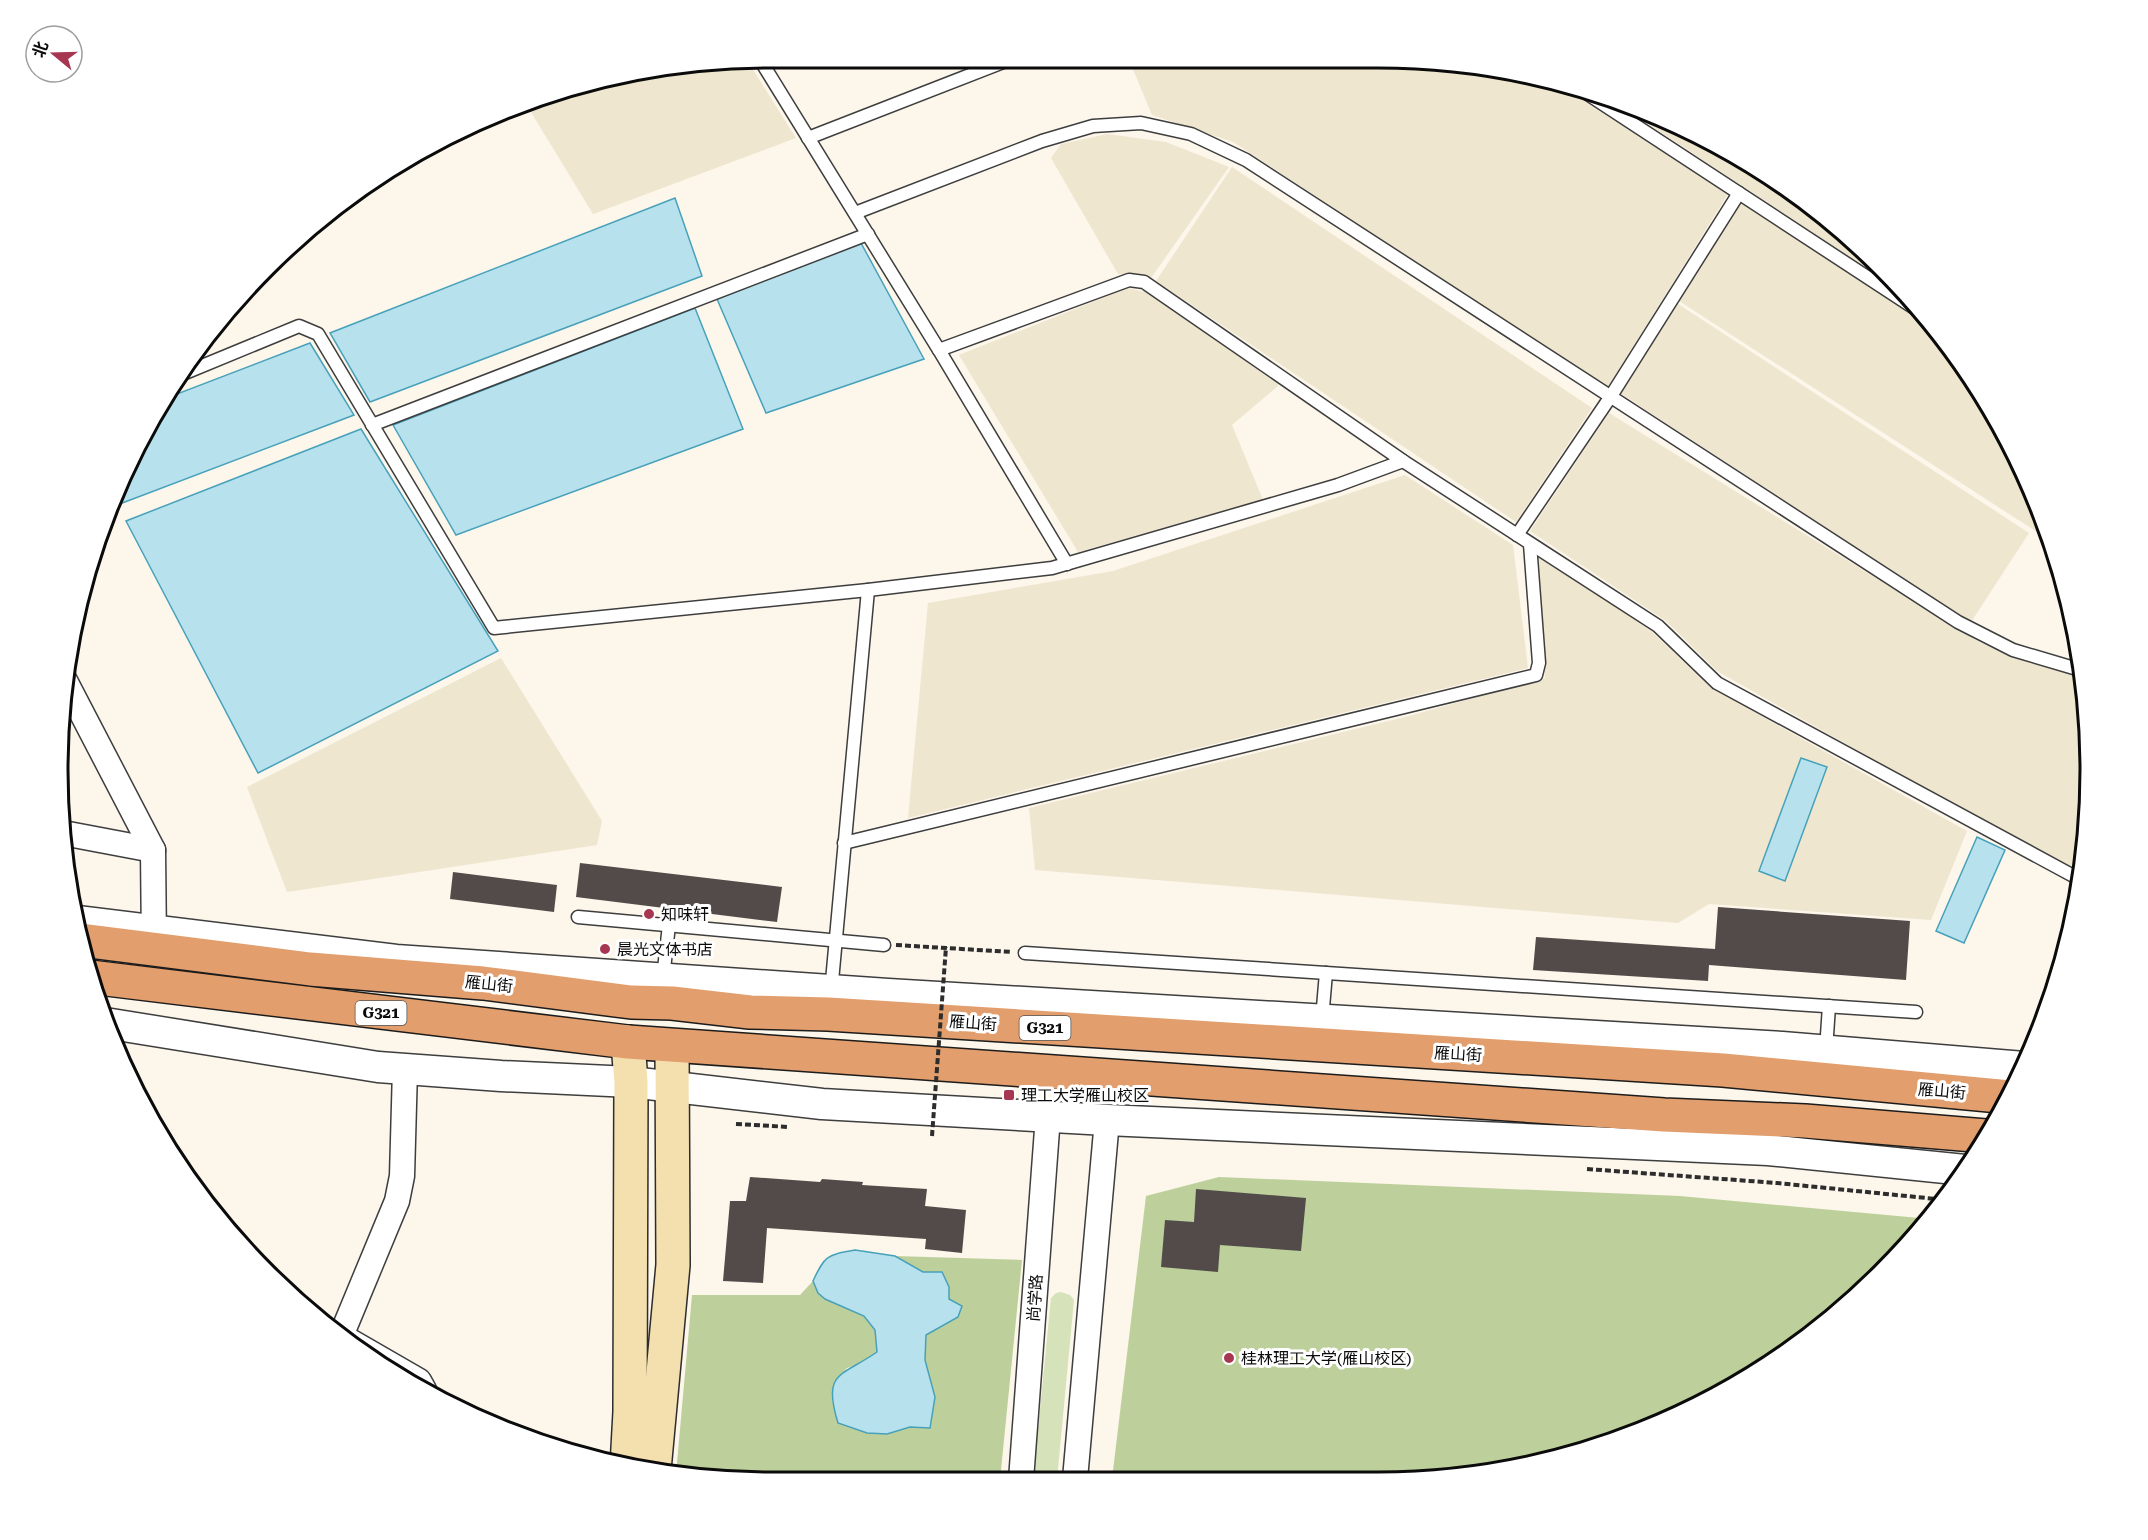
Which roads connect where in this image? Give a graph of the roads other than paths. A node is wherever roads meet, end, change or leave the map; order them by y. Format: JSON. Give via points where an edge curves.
{"nodes":[{"id":1,"x":765,"y":68,"type":"edge"},
{"id":2,"x":988,"y":68,"type":"edge"},
{"id":3,"x":1605,"y":105,"type":"edge"},
{"id":4,"x":808,"y":138,"type":"junction"},
{"id":5,"x":1739,"y":193,"type":"junction"},
{"id":6,"x":855,"y":213,"type":"junction"},
{"id":7,"x":868,"y":234,"type":"junction"},
{"id":8,"x":1896,"y":296,"type":"edge"},
{"id":9,"x":939,"y":350,"type":"junction"},
{"id":10,"x":193,"y":370,"type":"edge"},
{"id":11,"x":1611,"y":396,"type":"junction"},
{"id":12,"x":372,"y":425,"type":"junction"},
{"id":13,"x":1403,"y":461,"type":"junction"},
{"id":14,"x":1517,"y":535,"type":"junction"},
{"id":15,"x":1530,"y":544,"type":"junction"},
{"id":16,"x":1067,"y":564,"type":"junction"},
{"id":17,"x":868,"y":590,"type":"junction"},
{"id":18,"x":2072,"y":668,"type":"edge"},
{"id":19,"x":72,"y":695,"type":"edge"},
{"id":20,"x":71,"y":835,"type":"edge"},
{"id":21,"x":844,"y":843,"type":"junction"},
{"id":22,"x":153,"y":850,"type":"junction"},
{"id":23,"x":2072,"y":875,"type":"edge"},
{"id":24,"x":578,"y":917,"type":"dead end"},
{"id":25,"x":85,"y":923,"type":"edge"},
{"id":26,"x":669,"y":925,"type":"junction"},
{"id":27,"x":88,"y":940,"type":"edge"},
{"id":28,"x":836,"y":940,"type":"junction"},
{"id":29,"x":154,"y":941,"type":"junction"},
{"id":30,"x":884,"y":945,"type":"road end"},
{"id":31,"x":1025,"y":953,"type":"road end"},
{"id":32,"x":1326,"y":973,"type":"junction"},
{"id":33,"x":99,"y":978,"type":"edge"},
{"id":34,"x":663,"y":978,"type":"junction"},
{"id":35,"x":829,"y":1001,"type":"junction"},
{"id":36,"x":1829,"y":1006,"type":"junction"},
{"id":37,"x":1916,"y":1012,"type":"dead end"},
{"id":38,"x":1322,"y":1019,"type":"junction"},
{"id":39,"x":116,"y":1025,"type":"edge"},
{"id":40,"x":628,"y":1042,"type":"junction"},
{"id":41,"x":672,"y":1046,"type":"junction"},
{"id":42,"x":1826,"y":1051,"type":"junction"},
{"id":43,"x":2015,"y":1066,"type":"edge"},
{"id":44,"x":405,"y":1069,"type":"junction"},
{"id":45,"x":631,"y":1082,"type":"junction"},
{"id":46,"x":673,"y":1087,"type":"junction"},
{"id":47,"x":2000,"y":1096,"type":"edge"},
{"id":48,"x":1048,"y":1116,"type":"junction"},
{"id":49,"x":1107,"y":1120,"type":"junction"},
{"id":50,"x":1977,"y":1135,"type":"edge"},
{"id":51,"x":1956,"y":1169,"type":"edge"},
{"id":52,"x":340,"y":1325,"type":"edge"},
{"id":53,"x":627,"y":1458,"type":"edge"},
{"id":54,"x":655,"y":1462,"type":"edge"},
{"id":55,"x":1022,"y":1472,"type":"edge"},
{"id":56,"x":1076,"y":1472,"type":"edge"}],
"edges":[{"from":1,"to":4,"type":"lane"},
{"from":2,"to":4,"type":"lane"},
{"from":3,"to":5,"type":"lane"},
{"from":4,"to":6,"type":"lane"},
{"from":5,"to":8,"type":"lane"},
{"from":5,"to":11,"type":"lane"},
{"from":6,"to":7,"type":"lane"},
{"from":6,"to":11,"type":"lane","via":[[1042,141],[1093,126],[1141,123],[1191,134],[1246,160]]},
{"from":7,"to":9,"type":"lane"},
{"from":7,"to":12,"type":"lane"},
{"from":9,"to":13,"type":"lane","via":[[1129,280],[1144,282]]},
{"from":9,"to":16,"type":"lane"},
{"from":10,"to":12,"type":"lane","via":[[299,326],[318,334]]},
{"from":11,"to":14,"type":"lane"},
{"from":11,"to":18,"type":"lane","via":[[1958,622],[2013,650]]},
{"from":12,"to":17,"type":"lane","via":[[494,628]]},
{"from":13,"to":14,"type":"lane"},
{"from":13,"to":16,"type":"lane","via":[[1338,485]]},
{"from":14,"to":15,"type":"lane"},
{"from":15,"to":21,"type":"lane","via":[[1539,663],[1536,675]]},
{"from":15,"to":23,"type":"lane","via":[[1658,626],[1717,683]]},
{"from":16,"to":17,"type":"lane"},
{"from":17,"to":21,"type":"lane"},
{"from":19,"to":22,"type":"street"},
{"from":20,"to":22,"type":"street"},
{"from":21,"to":28,"type":"lane"},
{"from":22,"to":29,"type":"street"},
{"from":24,"to":26,"type":"lane"},
{"from":25,"to":29,"type":"street"},
{"from":26,"to":28,"type":"lane"},
{"from":26,"to":34,"type":"lane"},
{"from":27,"to":29,"type":"highway","name":"雁山街","number":"G321"},
{"from":28,"to":30,"type":"lane"},
{"from":28,"to":35,"type":"lane"},
{"from":29,"to":34,"type":"street"},
{"from":29,"to":35,"type":"highway","name":"雁山街","number":"G321","via":[[310,969],[483,983],[631,1002],[750,1012]]},
{"from":31,"to":32,"type":"lane"},
{"from":32,"to":36,"type":"lane"},
{"from":32,"to":38,"type":"lane"},
{"from":33,"to":40,"type":"highway","number":"G321"},
{"from":34,"to":35,"type":"street"},
{"from":35,"to":38,"type":"street"},
{"from":35,"to":47,"type":"highway","name":"雁山街","number":"G321","via":[[1723,1070]]},
{"from":36,"to":37,"type":"lane"},
{"from":36,"to":42,"type":"lane"},
{"from":38,"to":42,"type":"street"},
{"from":39,"to":44,"type":"street"},
{"from":40,"to":41,"type":"highway","number":"G321"},
{"from":40,"to":45,"type":"main road"},
{"from":41,"to":46,"type":"main road"},
{"from":41,"to":50,"type":"highway","number":"G321"},
{"from":42,"to":43,"type":"street"},
{"from":44,"to":45,"type":"street"},
{"from":44,"to":52,"type":"street","via":[[398,1201]]},
{"from":45,"to":46,"type":"street"},
{"from":45,"to":53,"type":"main road"},
{"from":46,"to":48,"type":"street","via":[[822,1104]]},
{"from":46,"to":54,"type":"main road","via":[[673,1265]]},
{"from":48,"to":49,"type":"street"},
{"from":48,"to":55,"type":"street","name":"尚学路"},
{"from":49,"to":51,"type":"street","via":[[1768,1150]]},
{"from":49,"to":56,"type":"street"}]}
